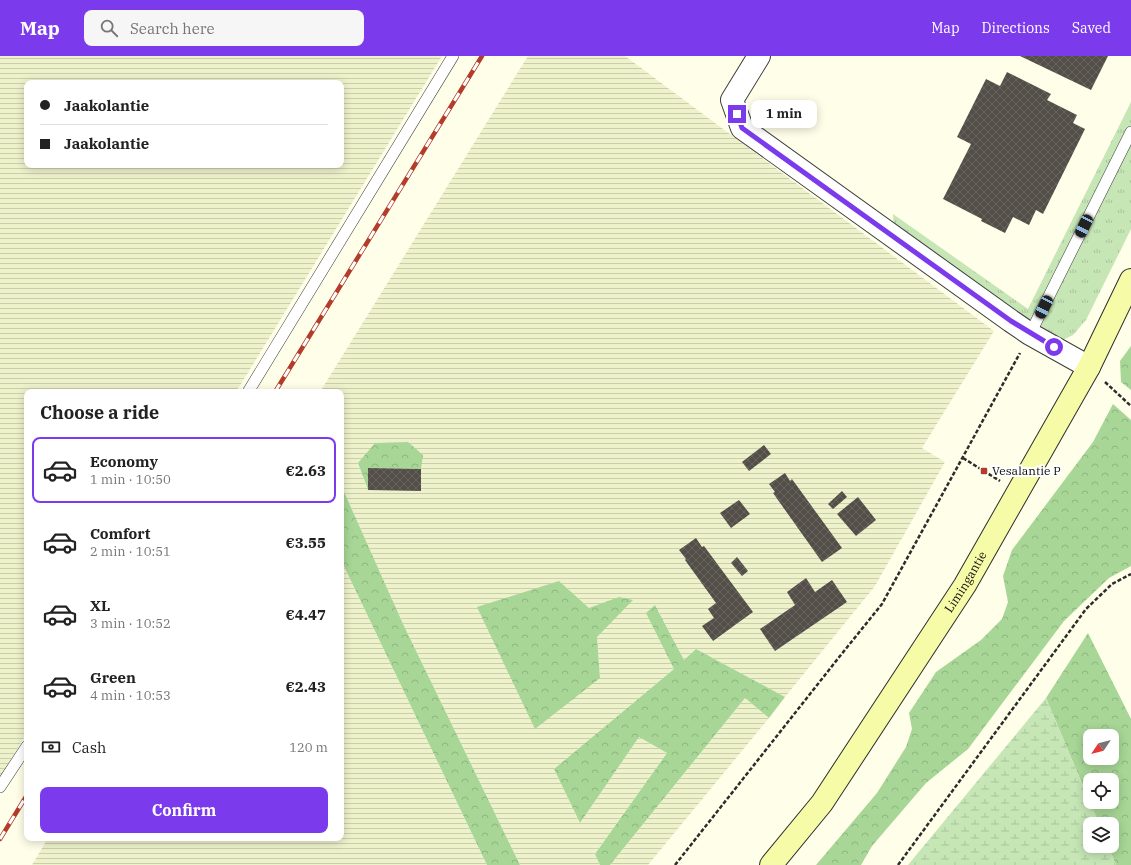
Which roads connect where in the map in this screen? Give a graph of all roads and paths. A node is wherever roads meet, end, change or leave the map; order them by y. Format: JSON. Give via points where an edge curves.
{"nodes":[{"id":1,"x":453,"y":56,"type":"edge"},
{"id":2,"x":759,"y":56,"type":"edge"},
{"id":3,"x":1131,"y":132,"type":"edge"},
{"id":4,"x":1131,"y":280,"type":"edge"},
{"id":5,"x":1030,"y":334,"type":"junction"},
{"id":6,"x":1089,"y":367,"type":"junction"},
{"id":7,"x":250,"y":389,"type":"edge"},
{"id":8,"x":1131,"y":406,"type":"edge"},
{"id":9,"x":963,"y":458,"type":"junction"},
{"id":10,"x":1018,"y":492,"type":"junction"},
{"id":11,"x":1131,"y":574,"type":"edge"},
{"id":12,"x":24,"y":751,"type":"edge"},
{"id":13,"x":0,"y":787,"type":"edge"},
{"id":14,"x":675,"y":865,"type":"edge"},
{"id":15,"x":771,"y":865,"type":"edge"},
{"id":16,"x":898,"y":865,"type":"edge"}],
"edges":[{"from":1,"to":7,"type":"lane"},
{"from":2,"to":5,"type":"street","via":[[732,100],[742,128]]},
{"from":3,"to":5,"type":"lane"},
{"from":4,"to":6,"type":"main road","name":"Limingantie"},
{"from":5,"to":6,"type":"street"},
{"from":5,"to":9,"type":"path"},
{"from":6,"to":8,"type":"path"},
{"from":6,"to":10,"type":"main road","name":"Limingantie"},
{"from":9,"to":10,"type":"path"},
{"from":9,"to":14,"type":"path","via":[[882,604]]},
{"from":10,"to":15,"type":"main road","name":"Limingantie","via":[[965,585],[822,804]]},
{"from":11,"to":16,"type":"path","via":[[1112,584],[1086,609]]},
{"from":12,"to":13,"type":"lane"}]}
